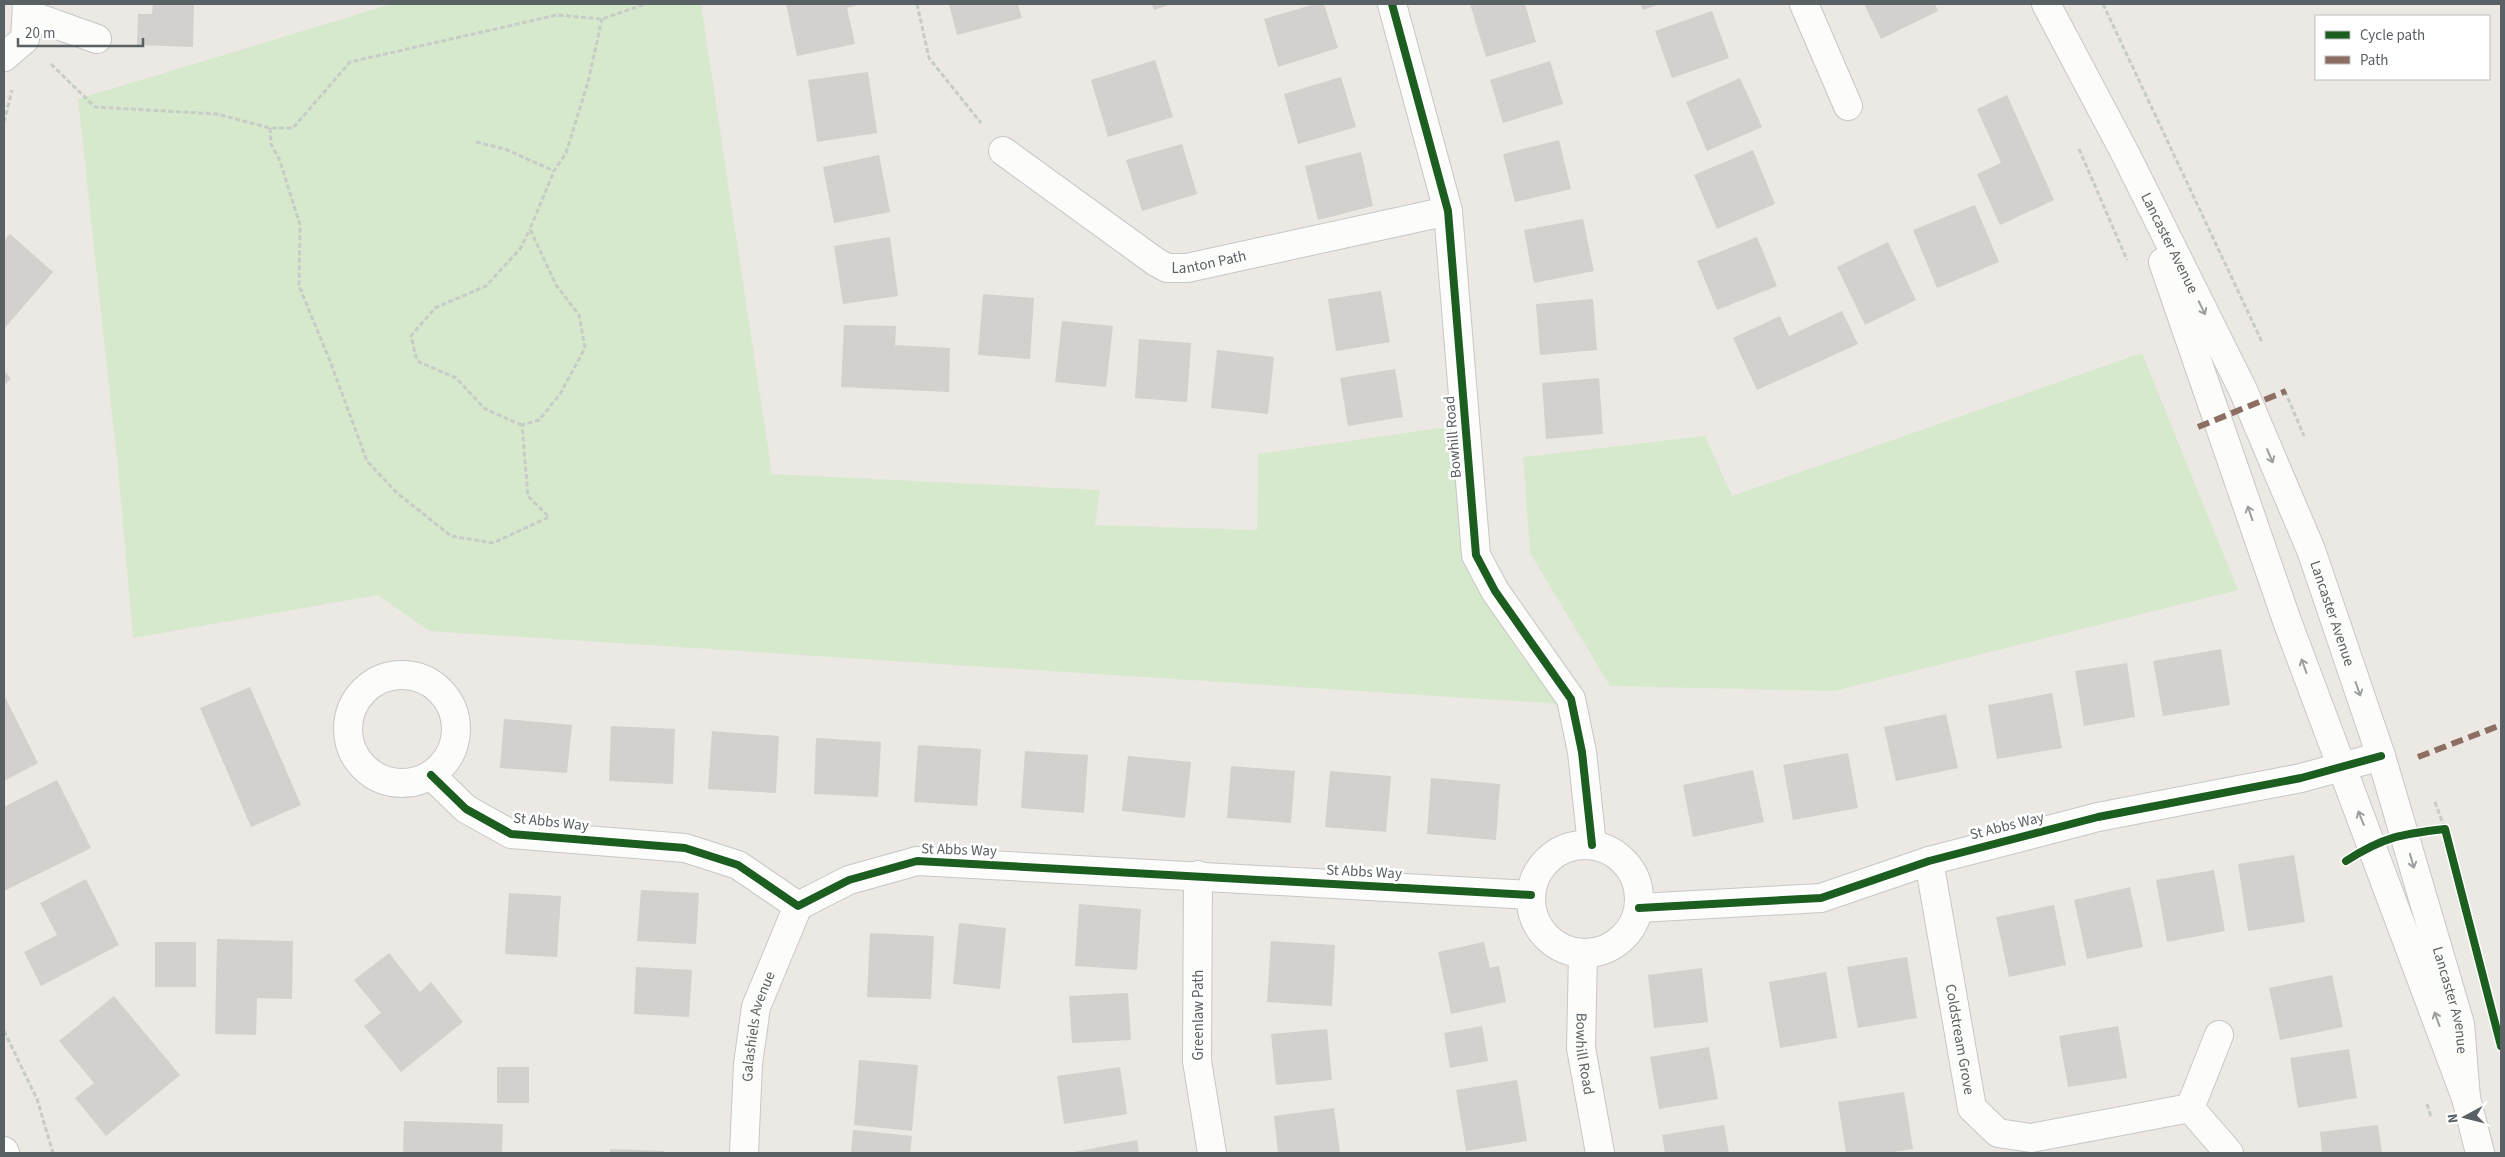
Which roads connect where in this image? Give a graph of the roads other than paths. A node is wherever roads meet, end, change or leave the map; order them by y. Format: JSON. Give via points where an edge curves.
{"nodes":[{"id":1,"x":1392,"y":4,"type":"edge"},
{"id":2,"x":1804,"y":4,"type":"edge"},
{"id":3,"x":2046,"y":4,"type":"edge"},
{"id":4,"x":26,"y":19,"type":"edge"},
{"id":5,"x":97,"y":39,"type":"dead end"},
{"id":6,"x":4,"y":57,"type":"edge"},
{"id":7,"x":1848,"y":106,"type":"dead end"},
{"id":8,"x":1003,"y":150,"type":"road end"},
{"id":9,"x":2126,"y":154,"type":"junction"},
{"id":10,"x":1448,"y":211,"type":"junction"},
{"id":11,"x":2381,"y":756,"type":"junction"},
{"id":12,"x":2341,"y":768,"type":"junction"},
{"id":13,"x":431,"y":775,"type":"dead end"},
{"id":14,"x":1592,"y":845,"type":"junction"},
{"id":15,"x":1929,"y":861,"type":"junction"},
{"id":16,"x":1198,"y":875,"type":"junction"},
{"id":17,"x":1531,"y":895,"type":"junction"},
{"id":18,"x":798,"y":906,"type":"junction"},
{"id":19,"x":1639,"y":908,"type":"junction"},
{"id":20,"x":1583,"y":954,"type":"junction"},
{"id":21,"x":2219,"y":1035,"type":"dead end"},
{"id":22,"x":2466,"y":1098,"type":"junction"},
{"id":23,"x":2190,"y":1108,"type":"junction"},
{"id":24,"x":744,"y":1153,"type":"edge"},
{"id":25,"x":1212,"y":1153,"type":"edge"},
{"id":26,"x":1600,"y":1153,"type":"edge"},
{"id":27,"x":2229,"y":1153,"type":"edge"},
{"id":28,"x":2480,"y":1153,"type":"edge"}],
"edges":[{"from":1,"to":10,"type":"street","name":"Bowhill Road"},
{"from":2,"to":7,"type":"street"},
{"from":3,"to":9,"type":"street","name":"Lancaster Avenue"},
{"from":4,"to":5,"type":"street"},
{"from":4,"to":6,"type":"street"},
{"from":8,"to":10,"type":"street","name":"Lanton Path","via":[[1167,268],[1186,268]]},
{"from":9,"to":11,"type":"street","name":"Lancaster Avenue","one_way":true,"via":[[2243,390],[2307,541]]},
{"from":12,"to":9,"type":"street","name":"Lancaster Avenue","one_way":true},
{"from":10,"to":14,"type":"street","name":"Bowhill Road","via":[[1476,555],[1495,591],[1571,699],[1582,752]]},
{"from":11,"to":12,"type":"street","name":"St Abbs Way"},
{"from":11,"to":22,"type":"street","name":"Lancaster Avenue","one_way":true,"via":[[2460,1024]]},
{"from":12,"to":15,"type":"street","name":"St Abbs Way","via":[[2098,817]]},
{"from":22,"to":12,"type":"street","name":"Lancaster Avenue","one_way":true},
{"from":13,"to":18,"type":"street","name":"St Abbs Way","via":[[466,809],[511,834],[685,848],[738,864]]},
{"from":14,"to":17,"type":"street","via":[[1570,847],[1551,857],[1537,874]]},
{"from":14,"to":19,"type":"street","via":[[1612,852],[1629,866],[1638,886]]},
{"from":15,"to":19,"type":"street","name":"St Abbs Way","via":[[1822,898]]},
{"from":15,"to":23,"type":"street","name":"Coldstream Grove","via":[[1972,1108],[1998,1133],[2031,1138]]},
{"from":16,"to":17,"type":"street","name":"St Abbs Way"},
{"from":16,"to":18,"type":"street","name":"St Abbs Way","via":[[917,862],[849,880]]},
{"from":16,"to":25,"type":"street","name":"Greenlaw Path","via":[[1197,1061]]},
{"from":17,"to":20,"type":"street","via":[[1534,917],[1545,935],[1562,948]]},
{"from":18,"to":24,"type":"street","name":"Galashiels Avenue","via":[[756,1007],[748,1064]]},
{"from":19,"to":20,"type":"street","via":[[1632,927],[1619,942],[1602,951]]},
{"from":20,"to":26,"type":"street","name":"Bowhill Road","via":[[1581,1048]]},
{"from":21,"to":23,"type":"street"},
{"from":22,"to":28,"type":"street","name":"Lancaster Avenue"},
{"from":23,"to":27,"type":"street"}]}
